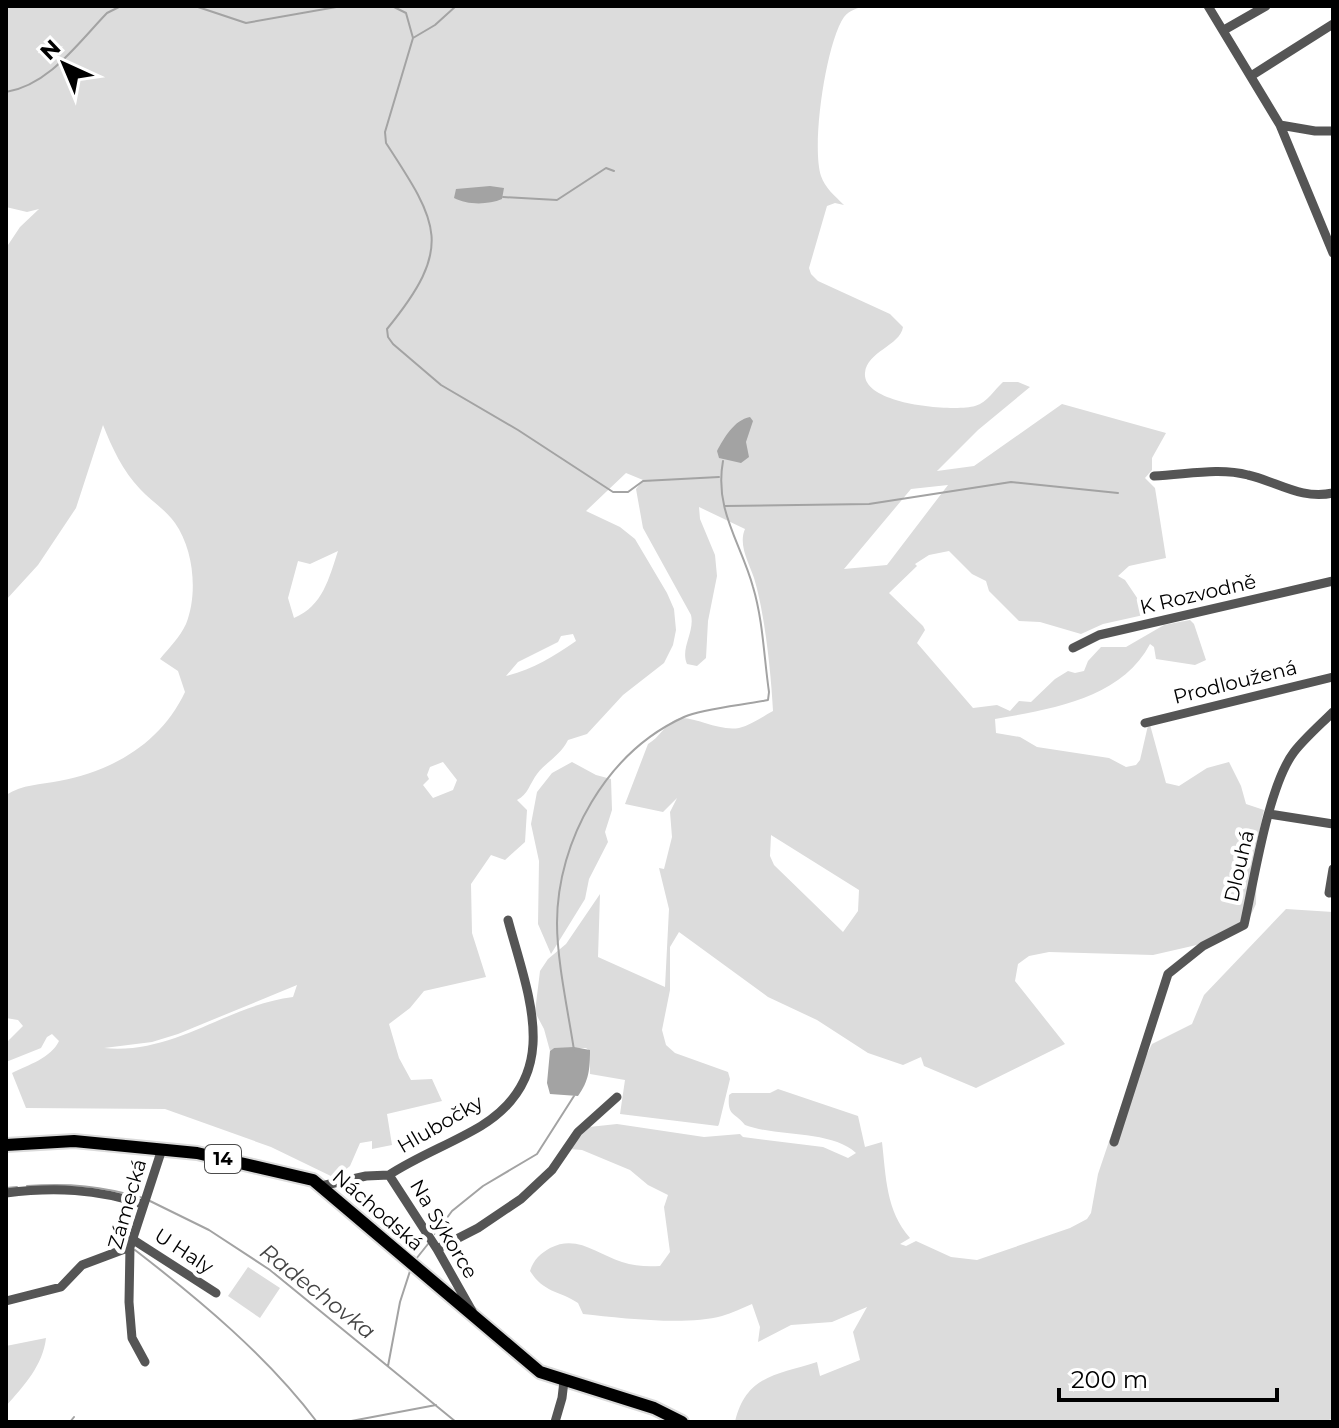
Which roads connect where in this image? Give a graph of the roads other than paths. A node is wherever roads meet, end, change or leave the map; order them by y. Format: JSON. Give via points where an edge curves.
{"nodes":[{"id":1,"x":1208,"y":6,"type":"edge"},
{"id":2,"x":1266,"y":6,"type":"edge"},
{"id":3,"x":1333,"y":24,"type":"edge"},
{"id":4,"x":1224,"y":30,"type":"junction"},
{"id":5,"x":1251,"y":76,"type":"junction"},
{"id":6,"x":1280,"y":125,"type":"junction"},
{"id":7,"x":1333,"y":131,"type":"edge"},
{"id":8,"x":1333,"y":253,"type":"edge"},
{"id":9,"x":1154,"y":476,"type":"dead end"},
{"id":10,"x":1333,"y":493,"type":"edge"},
{"id":11,"x":1333,"y":581,"type":"edge"},
{"id":12,"x":1073,"y":648,"type":"dead end"},
{"id":13,"x":1333,"y":677,"type":"edge"},
{"id":14,"x":1332,"y":714,"type":"edge"},
{"id":15,"x":1145,"y":723,"type":"dead end"},
{"id":16,"x":1269,"y":814,"type":"junction"},
{"id":17,"x":1333,"y":824,"type":"edge"},
{"id":18,"x":1333,"y":869,"type":"edge"},
{"id":19,"x":1329,"y":893,"type":"dead end"},
{"id":20,"x":508,"y":920,"type":"dead end"},
{"id":21,"x":617,"y":1097,"type":"dead end"},
{"id":22,"x":1114,"y":1142,"type":"dead end"},
{"id":23,"x":6,"y":1145,"type":"edge"},
{"id":24,"x":162,"y":1149,"type":"junction"},
{"id":25,"x":389,"y":1175,"type":"junction"},
{"id":26,"x":321,"y":1186,"type":"junction"},
{"id":27,"x":6,"y":1193,"type":"edge"},
{"id":28,"x":142,"y":1204,"type":"junction"},
{"id":29,"x":131,"y":1243,"type":"junction"},
{"id":30,"x":437,"y":1249,"type":"junction"},
{"id":31,"x":216,"y":1293,"type":"dead end"},
{"id":32,"x":6,"y":1301,"type":"edge"},
{"id":33,"x":478,"y":1321,"type":"junction"},
{"id":34,"x":145,"y":1362,"type":"dead end"},
{"id":35,"x":564,"y":1381,"type":"junction"},
{"id":36,"x":555,"y":1422,"type":"edge"},
{"id":37,"x":682,"y":1422,"type":"edge"}],
"edges":[{"from":1,"to":4,"type":"street"},
{"from":2,"to":4,"type":"street"},
{"from":3,"to":5,"type":"street"},
{"from":4,"to":5,"type":"street"},
{"from":5,"to":6,"type":"street"},
{"from":6,"to":7,"type":"street"},
{"from":6,"to":8,"type":"street"},
{"from":9,"to":10,"type":"street","via":[[1222,471],[1250,475],[1299,494]]},
{"from":11,"to":12,"type":"street","name":"K Rozvodně","via":[[1099,635]]},
{"from":13,"to":15,"type":"street","name":"Prodloužená"},
{"from":14,"to":16,"type":"street","name":"Dlouhá","via":[[1293,754]]},
{"from":16,"to":17,"type":"street"},
{"from":16,"to":22,"type":"street","name":"Dlouhá","via":[[1244,925],[1203,946],[1168,974]]},
{"from":18,"to":19,"type":"street"},
{"from":20,"to":25,"type":"street","name":"Hlubočky","via":[[532,1017],[530,1071],[515,1095],[482,1125]]},
{"from":21,"to":30,"type":"street","via":[[578,1132],[552,1170],[521,1199]]},
{"from":23,"to":24,"type":"main road","name":"Náchodská","number":"14","via":[[74,1141]]},
{"from":24,"to":26,"type":"main road","name":"Náchodská","number":"14","via":[[305,1177]]},
{"from":24,"to":28,"type":"street","name":"Zámecká"},
{"from":25,"to":26,"type":"street","name":"Na Sýkorce"},
{"from":25,"to":30,"type":"street","name":"Na Sýkorce"},
{"from":26,"to":33,"type":"main road","name":"Náchodská","number":"14"},
{"from":27,"to":28,"type":"street","via":[[68,1189],[110,1193]]},
{"from":28,"to":29,"type":"street","name":"Zámecká"},
{"from":29,"to":31,"type":"street","name":"U Haly"},
{"from":29,"to":32,"type":"street","via":[[82,1265],[61,1287]]},
{"from":29,"to":34,"type":"street","name":"Zámecká","via":[[132,1338]]},
{"from":30,"to":33,"type":"street","name":"Na Sýkorce"},
{"from":33,"to":35,"type":"main road","name":"Náchodská","number":"14","via":[[540,1372]]},
{"from":35,"to":36,"type":"street"},
{"from":35,"to":37,"type":"main road","name":"Náchodská","number":"14","via":[[654,1408]]}]}
